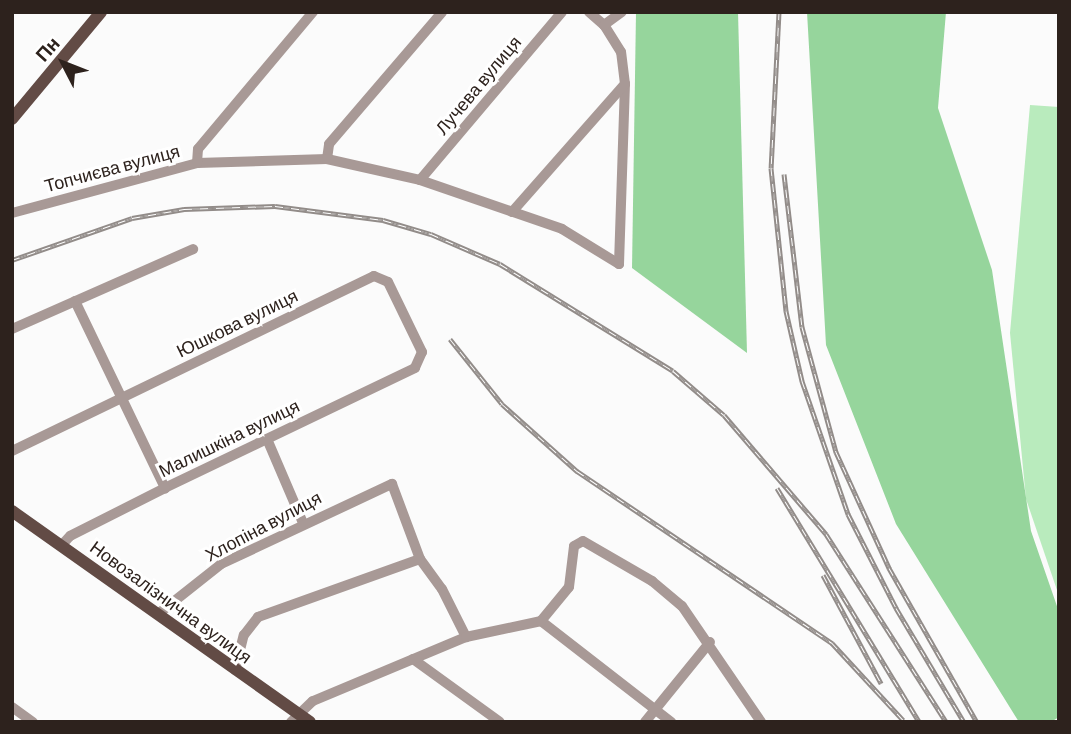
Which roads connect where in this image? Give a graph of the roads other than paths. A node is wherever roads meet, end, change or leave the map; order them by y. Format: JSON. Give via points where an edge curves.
{"nodes":[{"id":1,"x":101,"y":12,"type":"edge"},
{"id":2,"x":313,"y":12,"type":"edge"},
{"id":3,"x":442,"y":12,"type":"edge"},
{"id":4,"x":562,"y":12,"type":"edge"},
{"id":5,"x":589,"y":12,"type":"edge"},
{"id":6,"x":622,"y":12,"type":"edge"},
{"id":7,"x":604,"y":25,"type":"junction"},
{"id":8,"x":625,"y":83,"type":"junction"},
{"id":9,"x":12,"y":119,"type":"edge"},
{"id":10,"x":327,"y":159,"type":"junction"},
{"id":11,"x":197,"y":163,"type":"junction"},
{"id":12,"x":420,"y":180,"type":"junction"},
{"id":13,"x":512,"y":212,"type":"junction"},
{"id":14,"x":12,"y":213,"type":"edge"},
{"id":15,"x":193,"y":249,"type":"dead end"},
{"id":16,"x":75,"y":301,"type":"junction"},
{"id":17,"x":12,"y":328,"type":"edge"},
{"id":18,"x":415,"y":368,"type":"joint"},
{"id":19,"x":122,"y":398,"type":"junction"},
{"id":20,"x":267,"y":439,"type":"junction"},
{"id":21,"x":12,"y":451,"type":"edge"},
{"id":22,"x":165,"y":488,"type":"junction"},
{"id":23,"x":12,"y":510,"type":"edge"},
{"id":24,"x":303,"y":523,"type":"junction"},
{"id":25,"x":62,"y":545,"type":"junction"},
{"id":26,"x":420,"y":559,"type":"junction"},
{"id":27,"x":158,"y":614,"type":"junction"},
{"id":28,"x":541,"y":621,"type":"junction"},
{"id":29,"x":466,"y":636,"type":"junction"},
{"id":30,"x":710,"y":642,"type":"junction"},
{"id":31,"x":413,"y":659,"type":"junction"},
{"id":32,"x":235,"y":670,"type":"junction"},
{"id":33,"x":12,"y":707,"type":"edge"},
{"id":34,"x":655,"y":709,"type":"junction"},
{"id":35,"x":295,"y":717,"type":"edge"},
{"id":36,"x":33,"y":722,"type":"edge"},
{"id":37,"x":310,"y":722,"type":"edge"},
{"id":38,"x":500,"y":722,"type":"edge"},
{"id":39,"x":645,"y":722,"type":"edge"},
{"id":40,"x":671,"y":722,"type":"edge"},
{"id":41,"x":761,"y":722,"type":"edge"}],
"edges":[{"from":1,"to":9,"type":"main road"},
{"from":2,"to":11,"type":"street","name":"Топчиєва вулиця","via":[[198,149]]},
{"from":3,"to":10,"type":"street","via":[[329,144]]},
{"from":4,"to":12,"type":"street","name":"Лучева вулиця"},
{"from":5,"to":7,"type":"street"},
{"from":6,"to":7,"type":"street"},
{"from":7,"to":8,"type":"street","via":[[621,52]]},
{"from":8,"to":13,"type":"street"},
{"from":8,"to":13,"type":"street","via":[[619,264],[562,229]]},
{"from":10,"to":11,"type":"street"},
{"from":10,"to":12,"type":"street"},
{"from":11,"to":14,"type":"street","name":"Топчиєва вулиця"},
{"from":12,"to":13,"type":"street"},
{"from":15,"to":16,"type":"street"},
{"from":16,"to":17,"type":"street"},
{"from":16,"to":19,"type":"street"},
{"from":18,"to":19,"type":"street","name":"Юшкова вулиця","via":[[422,352],[388,282],[380,275]]},
{"from":18,"to":20,"type":"street","name":"Малишкіна вулиця"},
{"from":19,"to":21,"type":"street","name":"Юшкова вулиця"},
{"from":19,"to":22,"type":"street"},
{"from":20,"to":22,"type":"street","name":"Малишкіна вулиця"},
{"from":20,"to":24,"type":"street"},
{"from":22,"to":25,"type":"street","name":"Малишкіна вулиця","via":[[71,536]]},
{"from":23,"to":25,"type":"main road","name":"Новозалізнична вулиця"},
{"from":24,"to":26,"type":"street","name":"Хлопіна вулиця","via":[[392,484]]},
{"from":24,"to":27,"type":"street","name":"Хлопіна вулиця","via":[[221,565]]},
{"from":25,"to":27,"type":"main road","name":"Новозалізнична вулиця"},
{"from":26,"to":29,"type":"street","via":[[442,589]]},
{"from":26,"to":32,"type":"street","via":[[258,617],[244,635]]},
{"from":27,"to":32,"type":"main road","name":"Новозалізнична вулиця"},
{"from":28,"to":29,"type":"street"},
{"from":28,"to":30,"type":"street","via":[[569,587],[574,546],[583,541],[652,580],[682,606]]},
{"from":28,"to":34,"type":"street"},
{"from":29,"to":31,"type":"street"},
{"from":30,"to":34,"type":"street"},
{"from":30,"to":41,"type":"street"},
{"from":31,"to":35,"type":"street","via":[[313,701]]},
{"from":31,"to":38,"type":"street"},
{"from":32,"to":35,"type":"main road","name":"Новозалізнична вулиця"},
{"from":33,"to":36,"type":"street"},
{"from":34,"to":39,"type":"street"},
{"from":34,"to":40,"type":"street"},
{"from":35,"to":37,"type":"main road","name":"Новозалізнична вулиця"}]}
